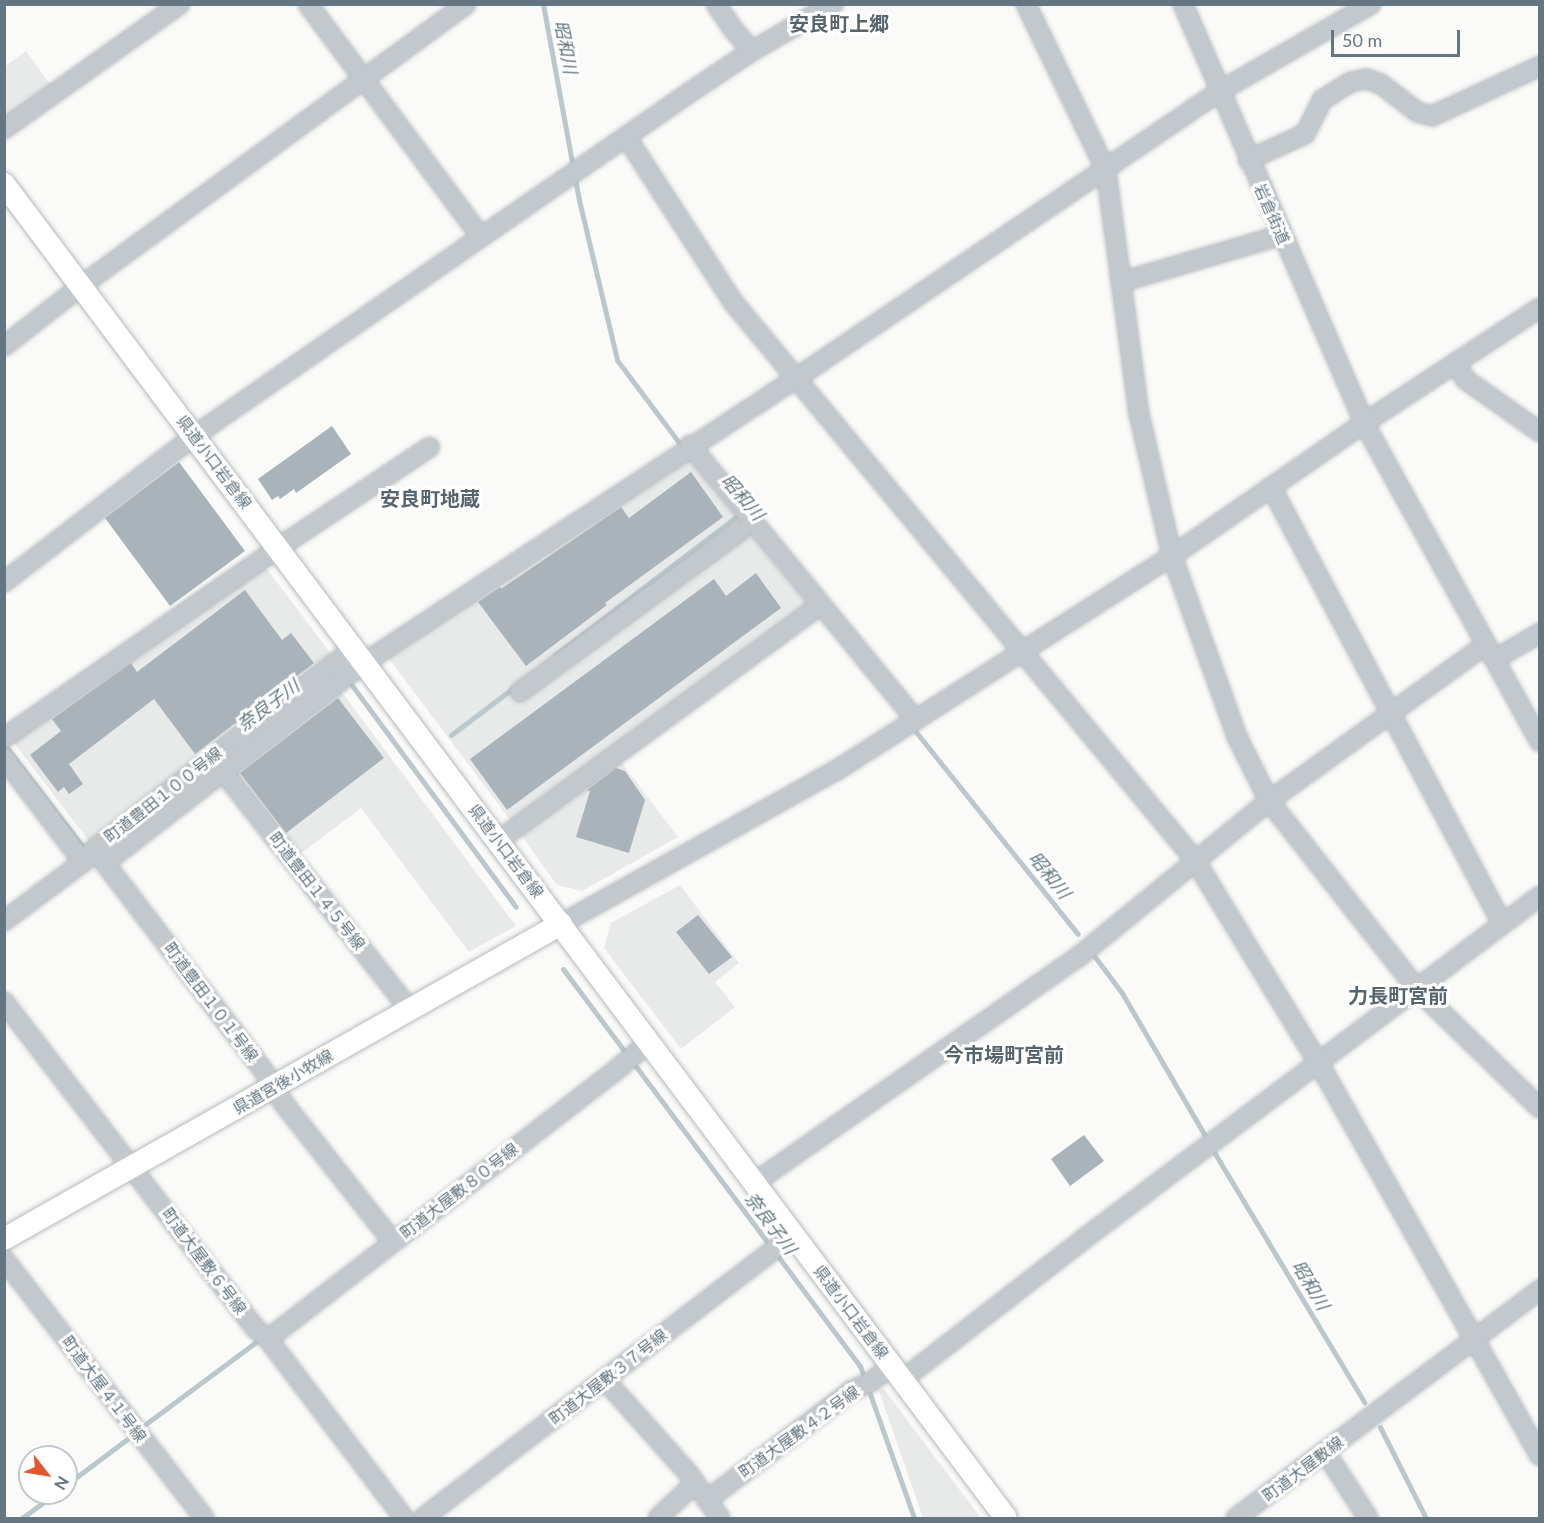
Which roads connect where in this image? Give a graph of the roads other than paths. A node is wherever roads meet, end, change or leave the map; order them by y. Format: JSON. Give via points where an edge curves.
{"nodes":[{"id":1,"x":180,"y":4,"type":"edge"},
{"id":2,"x":308,"y":4,"type":"edge"},
{"id":3,"x":466,"y":4,"type":"edge"},
{"id":4,"x":716,"y":4,"type":"edge"},
{"id":5,"x":833,"y":4,"type":"edge"},
{"id":6,"x":1026,"y":4,"type":"edge"},
{"id":7,"x":1183,"y":4,"type":"edge"},
{"id":8,"x":1371,"y":4,"type":"edge"},
{"id":9,"x":752,"y":51,"type":"junction"},
{"id":10,"x":1539,"y":66,"type":"edge"},
{"id":11,"x":364,"y":79,"type":"junction"},
{"id":12,"x":1220,"y":91,"type":"junction"},
{"id":13,"x":4,"y":129,"type":"edge"},
{"id":14,"x":627,"y":138,"type":"junction"},
{"id":15,"x":1248,"y":160,"type":"junction"},
{"id":16,"x":1106,"y":170,"type":"junction"},
{"id":17,"x":4,"y":184,"type":"edge"},
{"id":18,"x":1282,"y":235,"type":"junction"},
{"id":19,"x":482,"y":237,"type":"junction"},
{"id":20,"x":1121,"y":282,"type":"junction"},
{"id":21,"x":81,"y":286,"type":"junction"},
{"id":22,"x":1539,"y":308,"type":"edge"},
{"id":23,"x":4,"y":346,"type":"edge"},
{"id":24,"x":1455,"y":363,"type":"junction"},
{"id":25,"x":795,"y":379,"type":"junction"},
{"id":26,"x":1364,"y":423,"type":"junction"},
{"id":27,"x":1539,"y":432,"type":"edge"},
{"id":28,"x":194,"y":436,"type":"junction"},
{"id":29,"x":430,"y":447,"type":"dead end"},
{"id":30,"x":684,"y":450,"type":"junction"},
{"id":31,"x":1271,"y":487,"type":"junction"},
{"id":32,"x":740,"y":531,"type":"dead end"},
{"id":33,"x":278,"y":548,"type":"junction"},
{"id":34,"x":1172,"y":556,"type":"junction"},
{"id":35,"x":4,"y":582,"type":"edge"},
{"id":36,"x":816,"y":608,"type":"junction"},
{"id":37,"x":1539,"y":633,"type":"edge"},
{"id":38,"x":1021,"y":652,"type":"junction"},
{"id":39,"x":1490,"y":652,"type":"junction"},
{"id":40,"x":359,"y":656,"type":"junction"},
{"id":41,"x":520,"y":692,"type":"dead end"},
{"id":42,"x":1391,"y":716,"type":"junction"},
{"id":43,"x":910,"y":723,"type":"junction"},
{"id":44,"x":4,"y":738,"type":"edge"},
{"id":45,"x":1539,"y":742,"type":"edge"},
{"id":46,"x":212,"y":757,"type":"junction"},
{"id":47,"x":4,"y":758,"type":"edge"},
{"id":48,"x":224,"y":772,"type":"junction"},
{"id":49,"x":1269,"y":801,"type":"junction"},
{"id":50,"x":498,"y":841,"type":"junction"},
{"id":51,"x":94,"y":858,"type":"junction"},
{"id":52,"x":1195,"y":860,"type":"junction"},
{"id":53,"x":1539,"y":896,"type":"edge"},
{"id":54,"x":570,"y":919,"type":"junction"},
{"id":55,"x":4,"y":921,"type":"edge"},
{"id":56,"x":1502,"y":924,"type":"junction"},
{"id":57,"x":1417,"y":989,"type":"junction"},
{"id":58,"x":4,"y":1002,"type":"edge"},
{"id":59,"x":411,"y":1010,"type":"junction"},
{"id":60,"x":649,"y":1042,"type":"junction"},
{"id":61,"x":1318,"y":1062,"type":"junction"},
{"id":62,"x":274,"y":1088,"type":"junction"},
{"id":63,"x":1539,"y":1108,"type":"edge"},
{"id":64,"x":132,"y":1167,"type":"junction"},
{"id":65,"x":754,"y":1183,"type":"junction"},
{"id":66,"x":794,"y":1235,"type":"junction"},
{"id":67,"x":4,"y":1239,"type":"edge"},
{"id":68,"x":393,"y":1242,"type":"junction"},
{"id":69,"x":4,"y":1259,"type":"edge"},
{"id":70,"x":1539,"y":1290,"type":"edge"},
{"id":71,"x":268,"y":1339,"type":"junction"},
{"id":72,"x":1474,"y":1339,"type":"junction"},
{"id":73,"x":897,"y":1373,"type":"junction"},
{"id":74,"x":605,"y":1380,"type":"junction"},
{"id":75,"x":1325,"y":1452,"type":"junction"},
{"id":76,"x":1539,"y":1456,"type":"edge"},
{"id":77,"x":695,"y":1483,"type":"junction"},
{"id":78,"x":707,"y":1500,"type":"junction"},
{"id":79,"x":204,"y":1518,"type":"edge"},
{"id":80,"x":404,"y":1518,"type":"edge"},
{"id":81,"x":423,"y":1518,"type":"edge"},
{"id":82,"x":658,"y":1518,"type":"edge"},
{"id":83,"x":720,"y":1518,"type":"edge"},
{"id":84,"x":1006,"y":1518,"type":"edge"},
{"id":85,"x":1236,"y":1518,"type":"edge"},
{"id":86,"x":1368,"y":1518,"type":"edge"}],
"edges":[{"from":1,"to":13,"type":"street"},
{"from":2,"to":11,"type":"street"},
{"from":3,"to":11,"type":"street"},
{"from":4,"to":9,"type":"street"},
{"from":5,"to":9,"type":"street"},
{"from":6,"to":16,"type":"street"},
{"from":7,"to":12,"type":"street","name":"岩倉街道"},
{"from":8,"to":12,"type":"street"},
{"from":9,"to":14,"type":"street"},
{"from":10,"to":15,"type":"street","via":[[1431,116],[1417,112],[1381,84],[1367,79],[1351,82],[1322,100],[1305,134]]},
{"from":11,"to":19,"type":"street"},
{"from":11,"to":21,"type":"street"},
{"from":12,"to":15,"type":"street","name":"岩倉街道"},
{"from":12,"to":16,"type":"street"},
{"from":14,"to":19,"type":"street"},
{"from":14,"to":25,"type":"street","via":[[733,302]]},
{"from":15,"to":18,"type":"street","name":"岩倉街道"},
{"from":16,"to":20,"type":"street"},
{"from":16,"to":25,"type":"street"},
{"from":17,"to":21,"type":"main road","name":"県道小口岩倉線"},
{"from":18,"to":20,"type":"street"},
{"from":18,"to":26,"type":"street","name":"岩倉街道"},
{"from":19,"to":28,"type":"street"},
{"from":20,"to":34,"type":"street","via":[[1139,414]]},
{"from":21,"to":23,"type":"street"},
{"from":21,"to":28,"type":"main road","name":"県道小口岩倉線"},
{"from":22,"to":24,"type":"street"},
{"from":24,"to":26,"type":"street"},
{"from":24,"to":27,"type":"street","via":[[1466,380]]},
{"from":25,"to":30,"type":"street"},
{"from":25,"to":38,"type":"street"},
{"from":26,"to":31,"type":"street"},
{"from":26,"to":39,"type":"street","name":"岩倉街道"},
{"from":28,"to":33,"type":"main road","name":"県道小口岩倉線"},
{"from":28,"to":35,"type":"street"},
{"from":29,"to":33,"type":"street"},
{"from":30,"to":36,"type":"street"},
{"from":30,"to":40,"type":"street"},
{"from":31,"to":34,"type":"street"},
{"from":31,"to":42,"type":"street"},
{"from":32,"to":41,"type":"street"},
{"from":33,"to":40,"type":"main road","name":"県道小口岩倉線"},
{"from":33,"to":44,"type":"street"},
{"from":34,"to":38,"type":"street"},
{"from":34,"to":49,"type":"street","via":[[1237,737]]},
{"from":36,"to":43,"type":"street"},
{"from":36,"to":50,"type":"street"},
{"from":37,"to":39,"type":"street"},
{"from":38,"to":43,"type":"street"},
{"from":38,"to":52,"type":"street"},
{"from":39,"to":42,"type":"street"},
{"from":39,"to":45,"type":"street","name":"岩倉街道"},
{"from":40,"to":46,"type":"street","name":"町道豊田１００号線"},
{"from":40,"to":48,"type":"street"},
{"from":40,"to":50,"type":"main road","name":"県道小口岩倉線"},
{"from":42,"to":49,"type":"street"},
{"from":42,"to":56,"type":"street"},
{"from":43,"to":54,"type":"street","via":[[837,770]]},
{"from":46,"to":48,"type":"street","name":"町道豊田１４５号線"},
{"from":46,"to":51,"type":"street","name":"町道豊田１００号線"},
{"from":47,"to":51,"type":"street","name":"町道豊田１０１号線"},
{"from":48,"to":51,"type":"street"},
{"from":48,"to":59,"type":"street","name":"町道豊田１４５号線"},
{"from":49,"to":52,"type":"street"},
{"from":49,"to":57,"type":"street"},
{"from":50,"to":54,"type":"main road","name":"県道小口岩倉線"},
{"from":51,"to":55,"type":"street","name":"町道豊田１００号線"},
{"from":51,"to":62,"type":"street","name":"町道豊田１０１号線"},
{"from":52,"to":61,"type":"street"},
{"from":52,"to":65,"type":"street","via":[[1077,958]]},
{"from":53,"to":56,"type":"street","name":"町道大屋敷４２号線"},
{"from":54,"to":59,"type":"main road","name":"県道宮後小牧線"},
{"from":54,"to":60,"type":"main road","name":"県道小口岩倉線"},
{"from":56,"to":57,"type":"street","name":"町道大屋敷４２号線"},
{"from":57,"to":61,"type":"street","name":"町道大屋敷４２号線"},
{"from":57,"to":63,"type":"street"},
{"from":58,"to":64,"type":"street","name":"町道大屋敷６号線"},
{"from":59,"to":62,"type":"main road","name":"県道宮後小牧線"},
{"from":60,"to":65,"type":"main road","name":"県道小口岩倉線"},
{"from":60,"to":68,"type":"street","name":"町道大屋敷８０号線"},
{"from":61,"to":72,"type":"street"},
{"from":61,"to":73,"type":"street","name":"町道大屋敷４２号線"},
{"from":62,"to":64,"type":"main road","name":"県道宮後小牧線"},
{"from":62,"to":68,"type":"street","name":"町道豊田１０１号線"},
{"from":64,"to":67,"type":"main road","name":"県道宮後小牧線"},
{"from":64,"to":71,"type":"street","name":"町道大屋敷６号線","via":[[255,1328]]},
{"from":65,"to":66,"type":"main road","name":"県道小口岩倉線"},
{"from":66,"to":73,"type":"main road","name":"県道小口岩倉線"},
{"from":66,"to":74,"type":"street","name":"町道大屋敷３７号線"},
{"from":68,"to":71,"type":"street","name":"町道大屋敷８０号線"},
{"from":69,"to":79,"type":"street","name":"町道大屋４１号線"},
{"from":70,"to":72,"type":"street","name":"町道大屋敷線"},
{"from":71,"to":80,"type":"street","name":"町道大屋敷６号線"},
{"from":72,"to":75,"type":"street","name":"町道大屋敷線"},
{"from":72,"to":76,"type":"street"},
{"from":73,"to":78,"type":"street","name":"町道大屋敷４２号線","via":[[851,1391]]},
{"from":73,"to":84,"type":"main road","name":"県道小口岩倉線"},
{"from":74,"to":77,"type":"street"},
{"from":74,"to":81,"type":"street","name":"町道大屋敷３７号線"},
{"from":75,"to":85,"type":"street","name":"町道大屋敷線"},
{"from":75,"to":86,"type":"street"},
{"from":77,"to":78,"type":"street"},
{"from":77,"to":82,"type":"street"},
{"from":78,"to":83,"type":"street"}]}
